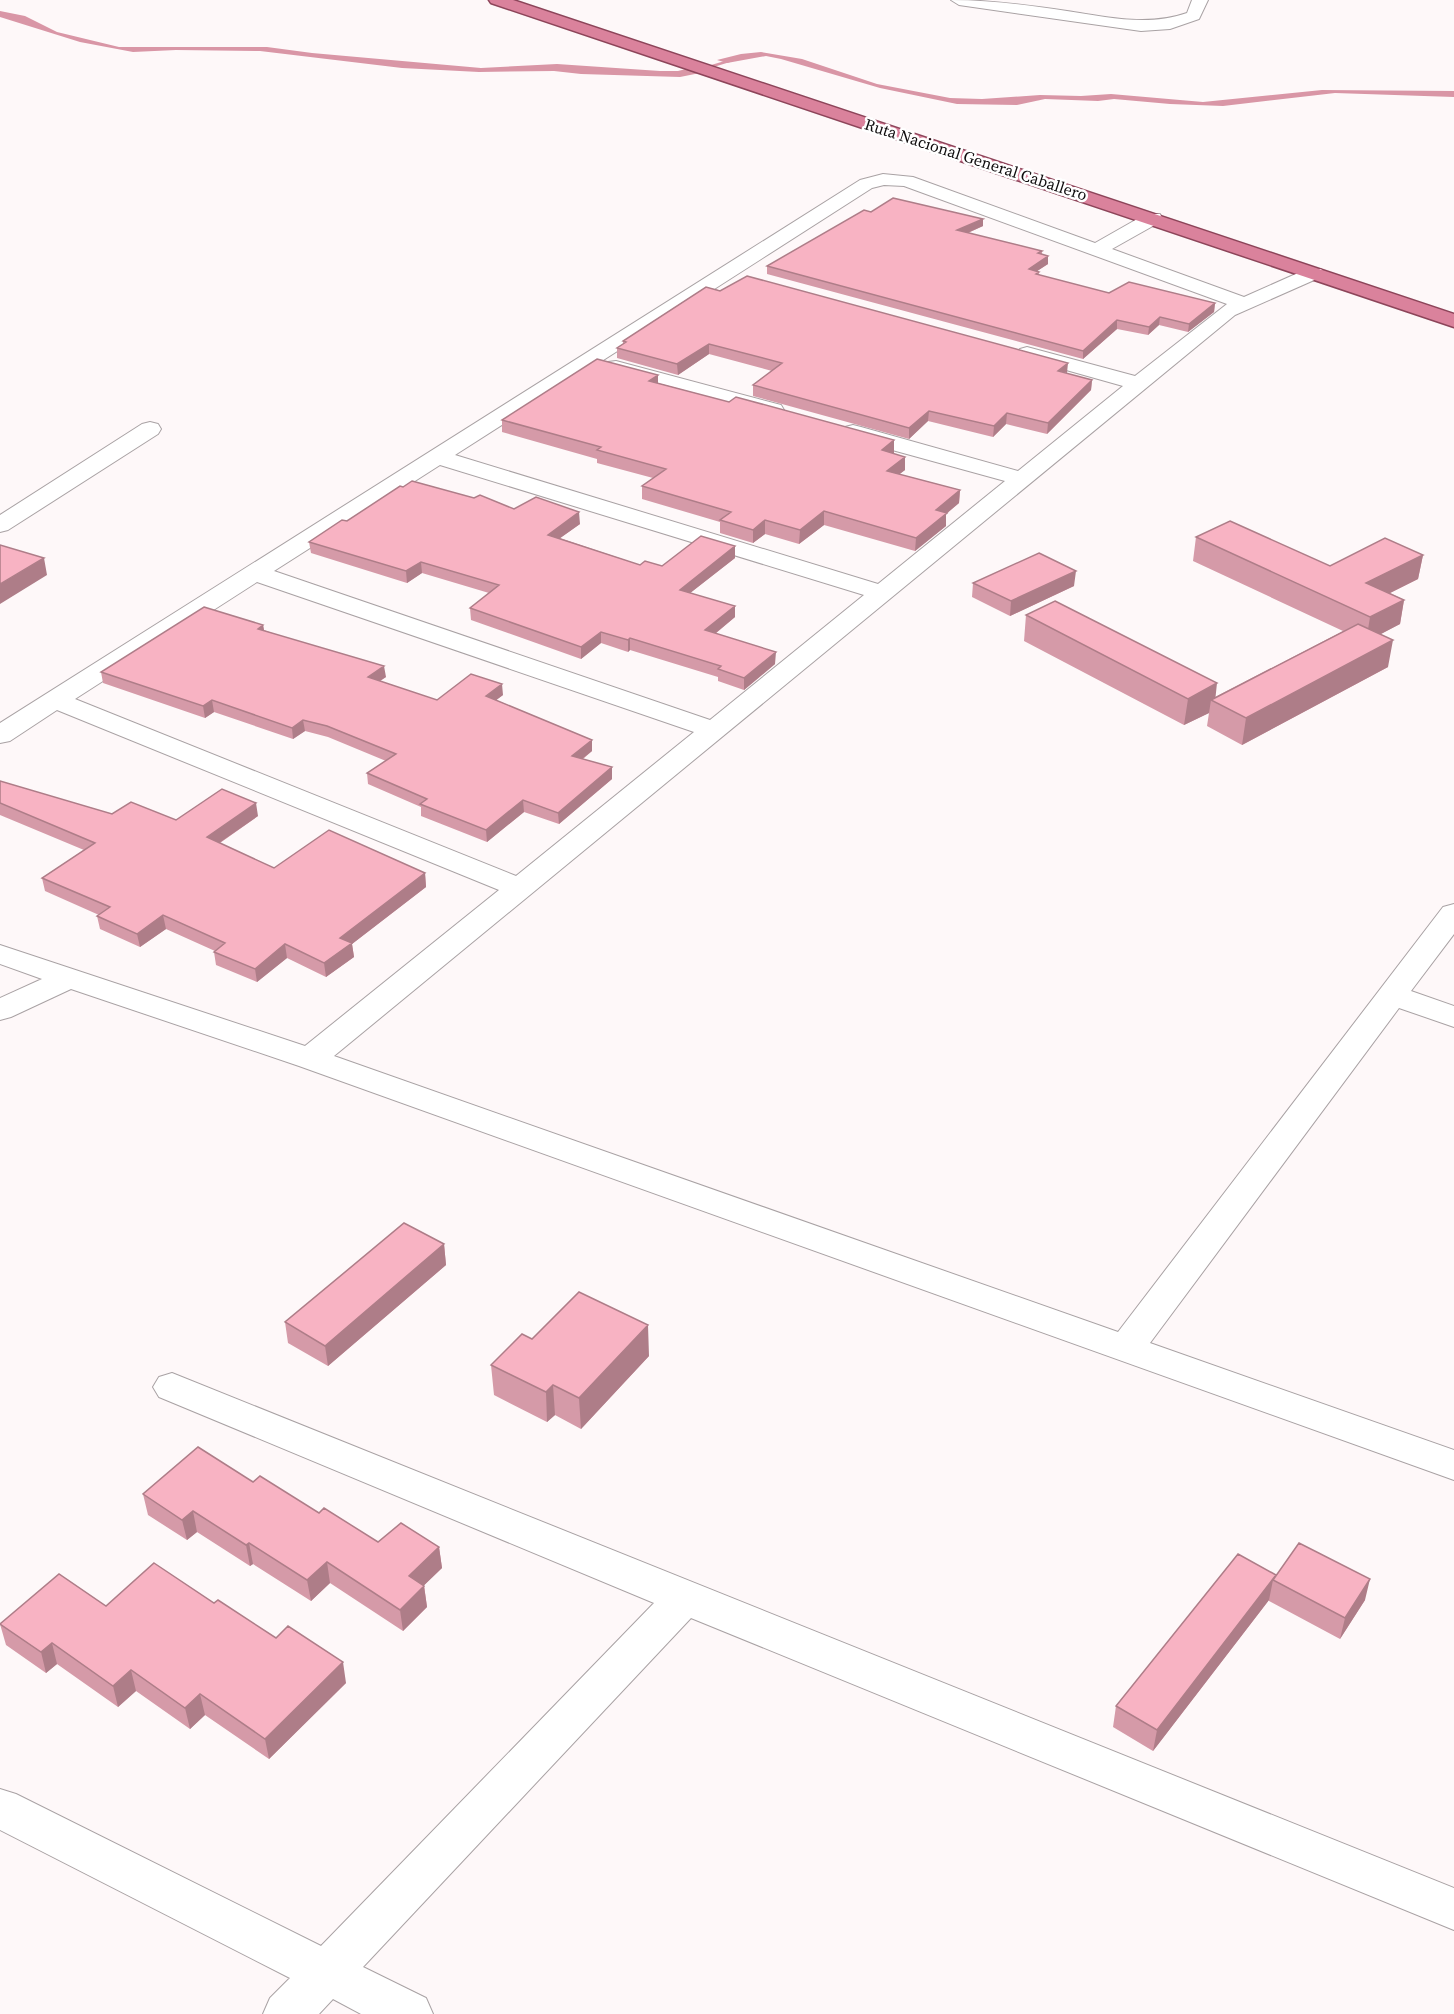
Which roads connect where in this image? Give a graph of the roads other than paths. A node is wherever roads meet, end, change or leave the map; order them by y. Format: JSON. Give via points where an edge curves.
{"nodes":[{"id":1,"x":497,"y":0,"type":"edge"},
{"id":2,"x":959,"y":0,"type":"edge"},
{"id":3,"x":1200,"y":0,"type":"edge"},
{"id":4,"x":1153,"y":218,"type":"junction"},
{"id":5,"x":1096,"y":250,"type":"junction"},
{"id":6,"x":728,"y":272,"type":"junction"},
{"id":7,"x":1314,"y":273,"type":"junction"},
{"id":8,"x":751,"y":278,"type":"edge"},
{"id":9,"x":1245,"y":304,"type":"junction"},
{"id":10,"x":1454,"y":321,"type":"edge"},
{"id":11,"x":1013,"y":350,"type":"edge"},
{"id":12,"x":589,"y":360,"type":"junction"},
{"id":13,"x":1139,"y":384,"type":"junction"},
{"id":14,"x":794,"y":416,"type":"edge"},
{"id":15,"x":829,"y":426,"type":"edge"},
{"id":16,"x":150,"y":429,"type":"dead end"},
{"id":17,"x":437,"y":457,"type":"junction"},
{"id":18,"x":1023,"y":479,"type":"junction"},
{"id":19,"x":0,"y":525,"type":"edge"},
{"id":20,"x":255,"y":573,"type":"junction"},
{"id":21,"x":882,"y":593,"type":"junction"},
{"id":22,"x":55,"y":700,"type":"junction"},
{"id":23,"x":714,"y":730,"type":"junction"},
{"id":24,"x":0,"y":735,"type":"edge"},
{"id":25,"x":520,"y":888,"type":"junction"},
{"id":26,"x":1454,"y":913,"type":"edge"},
{"id":27,"x":0,"y":954,"type":"edge"},
{"id":28,"x":69,"y":978,"type":"junction"},
{"id":29,"x":1392,"y":994,"type":"junction"},
{"id":30,"x":0,"y":1010,"type":"edge"},
{"id":31,"x":1454,"y":1017,"type":"edge"},
{"id":32,"x":310,"y":1059,"type":"junction"},
{"id":33,"x":1126,"y":1348,"type":"junction"},
{"id":34,"x":172,"y":1387,"type":"dead end"},
{"id":35,"x":1454,"y":1465,"type":"edge"},
{"id":36,"x":685,"y":1598,"type":"junction"},
{"id":37,"x":0,"y":1808,"type":"edge"},
{"id":38,"x":1454,"y":1909,"type":"edge"},
{"id":39,"x":327,"y":1972,"type":"junction"},
{"id":40,"x":287,"y":2014,"type":"edge"},
{"id":41,"x":409,"y":2014,"type":"edge"}],
"edges":[{"from":1,"to":4,"type":"highway","name":"Ruta Nacional General Caballero"},
{"from":2,"to":3,"type":"street","via":[[1141,26],[1170,24],[1193,16]]},
{"from":4,"to":5,"type":"street"},
{"from":4,"to":7,"type":"highway","name":"Ruta Nacional General Caballero"},
{"from":5,"to":6,"type":"street","via":[[908,181],[883,179],[866,184]]},
{"from":5,"to":9,"type":"street"},
{"from":6,"to":8,"type":"street"},
{"from":6,"to":12,"type":"street"},
{"from":7,"to":9,"type":"street"},
{"from":7,"to":10,"type":"highway","name":"Ruta Nacional General Caballero"},
{"from":9,"to":13,"type":"street","via":[[1228,311]]},
{"from":11,"to":13,"type":"street"},
{"from":12,"to":14,"type":"street"},
{"from":12,"to":17,"type":"street"},
{"from":13,"to":18,"type":"street"},
{"from":15,"to":18,"type":"street"},
{"from":16,"to":19,"type":"street"},
{"from":17,"to":20,"type":"street"},
{"from":17,"to":21,"type":"street"},
{"from":18,"to":21,"type":"street"},
{"from":20,"to":22,"type":"street"},
{"from":20,"to":23,"type":"street"},
{"from":21,"to":23,"type":"street"},
{"from":22,"to":24,"type":"street"},
{"from":22,"to":25,"type":"street"},
{"from":23,"to":25,"type":"street"},
{"from":25,"to":32,"type":"street"},
{"from":26,"to":29,"type":"street"},
{"from":27,"to":28,"type":"street"},
{"from":28,"to":30,"type":"street"},
{"from":28,"to":32,"type":"street"},
{"from":29,"to":31,"type":"street"},
{"from":29,"to":33,"type":"street"},
{"from":32,"to":33,"type":"street"},
{"from":33,"to":35,"type":"street"},
{"from":34,"to":36,"type":"street"},
{"from":36,"to":38,"type":"street"},
{"from":36,"to":39,"type":"street"},
{"from":37,"to":39,"type":"street"},
{"from":39,"to":40,"type":"street"},
{"from":39,"to":41,"type":"street"}]}
